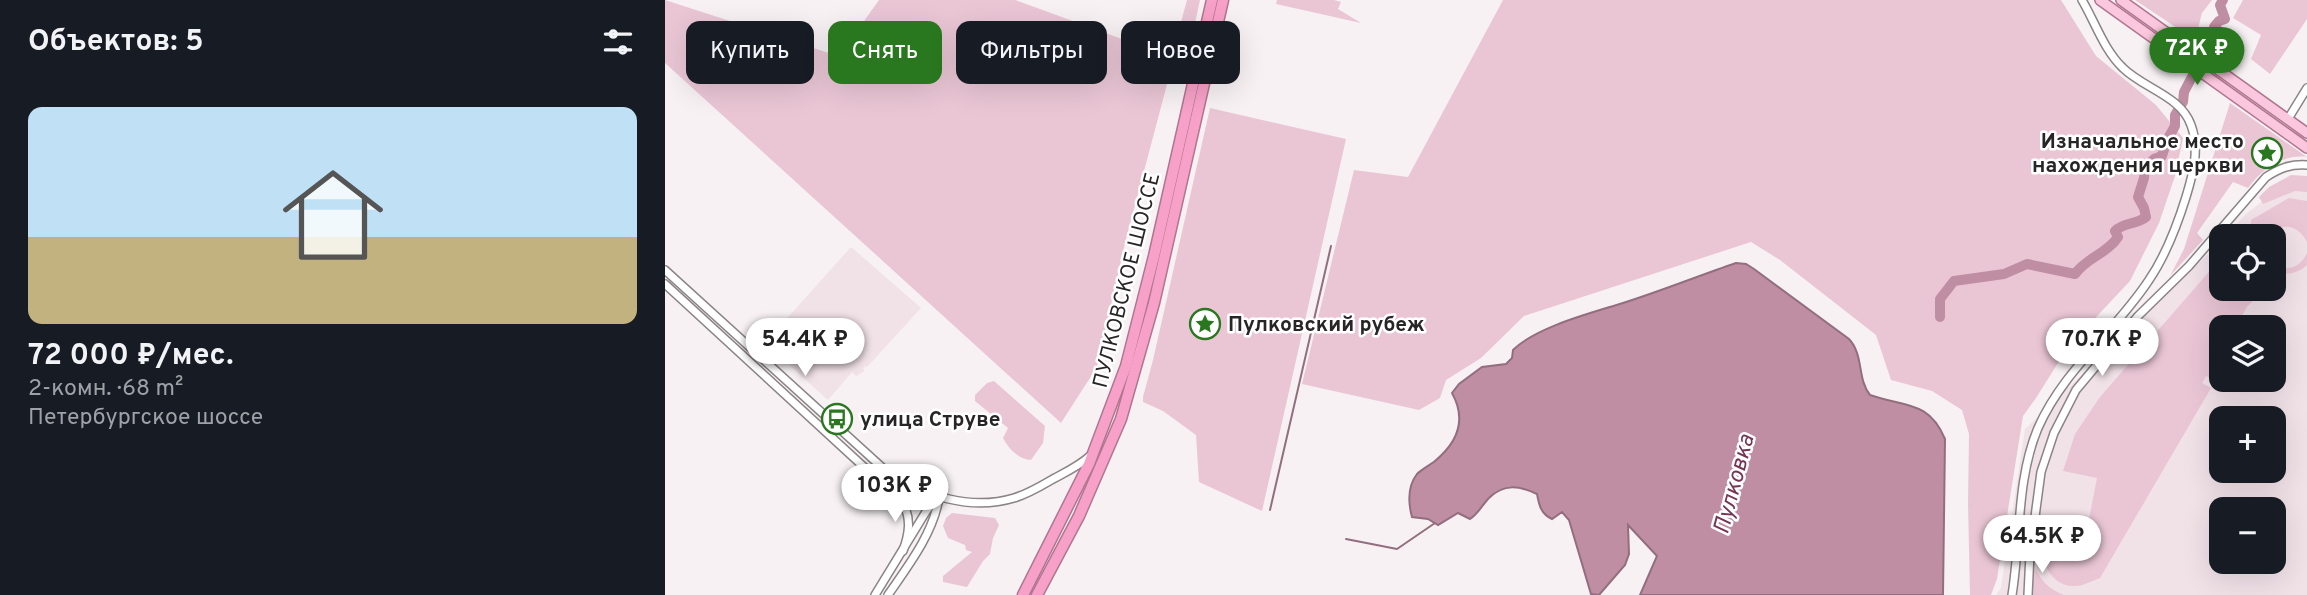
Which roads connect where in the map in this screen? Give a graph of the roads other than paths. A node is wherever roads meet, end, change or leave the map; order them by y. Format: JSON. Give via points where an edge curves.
{"nodes":[{"id":1,"x":1212,"y":0,"type":"edge"},
{"id":2,"x":1223,"y":0,"type":"edge"},
{"id":3,"x":2082,"y":0,"type":"edge"},
{"id":4,"x":2100,"y":0,"type":"edge"},
{"id":5,"x":2121,"y":0,"type":"edge"},
{"id":6,"x":2307,"y":88,"type":"edge"},
{"id":7,"x":2288,"y":120,"type":"junction"},
{"id":8,"x":2307,"y":133,"type":"edge"},
{"id":9,"x":2307,"y":148,"type":"edge"},
{"id":10,"x":2307,"y":165,"type":"edge"},
{"id":11,"x":665,"y":270,"type":"edge"},
{"id":12,"x":665,"y":284,"type":"edge"},
{"id":13,"x":1094,"y":453,"type":"junction"},
{"id":14,"x":939,"y":497,"type":"junction"},
{"id":15,"x":903,"y":551,"type":"junction"},
{"id":16,"x":875,"y":595,"type":"edge"},
{"id":17,"x":888,"y":595,"type":"edge"},
{"id":18,"x":1023,"y":595,"type":"edge"},
{"id":19,"x":1037,"y":595,"type":"edge"},
{"id":20,"x":2013,"y":595,"type":"edge"},
{"id":21,"x":2028,"y":595,"type":"edge"}],
"edges":[{"from":1,"to":13,"type":"highway","name":"ПУЛКОВСКОЕ ШОССЕ","via":[[1194,56],[1135,335]]},
{"from":2,"to":19,"type":"highway","name":"ПУЛКОВСКОЕ ШОССЕ","via":[[1154,303],[1121,419],[1079,516]]},
{"from":3,"to":20,"type":"street","via":[[2113,57],[2129,74],[2185,113],[2194,138],[2195,167],[2160,262],[2048,407],[2031,447],[2024,481]]},
{"from":4,"to":9,"type":"main road"},
{"from":5,"to":7,"type":"main road"},
{"from":6,"to":7,"type":"street"},
{"from":7,"to":8,"type":"main road"},
{"from":10,"to":21,"type":"street","via":[[2293,164],[2266,177],[2076,390],[2041,472]]},
{"from":11,"to":14,"type":"street","via":[[886,471]]},
{"from":12,"to":15,"type":"street","via":[[902,502],[909,522]]},
{"from":13,"to":14,"type":"street","via":[[1014,498],[982,502]]},
{"from":13,"to":18,"type":"highway","name":"ПУЛКОВСКОЕ ШОССЕ"},
{"from":14,"to":15,"type":"street"},
{"from":14,"to":17,"type":"street","via":[[924,539]]},
{"from":15,"to":16,"type":"street"}]}
